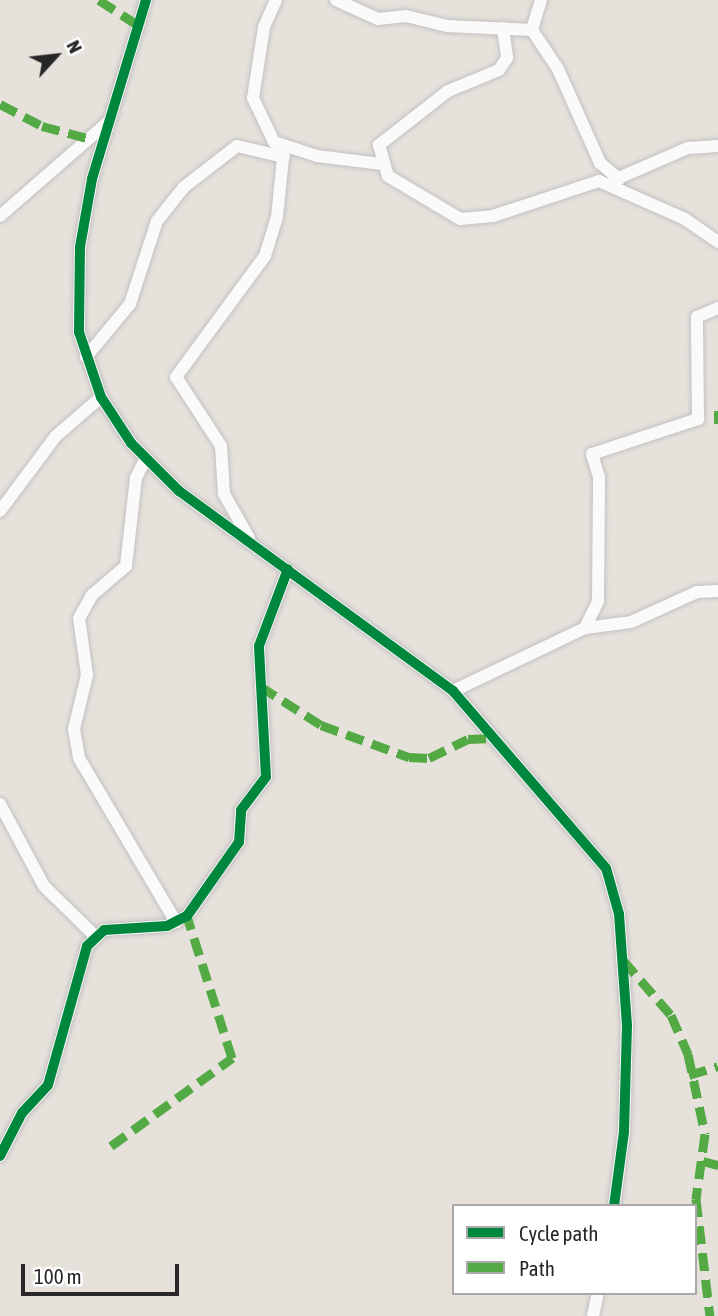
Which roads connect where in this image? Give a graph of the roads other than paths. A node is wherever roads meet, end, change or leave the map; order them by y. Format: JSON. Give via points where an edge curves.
{"nodes":[{"id":1,"x":146,"y":0,"type":"edge"},
{"id":2,"x":276,"y":0,"type":"edge"},
{"id":3,"x":335,"y":0,"type":"edge"},
{"id":4,"x":541,"y":0,"type":"edge"},
{"id":5,"x":503,"y":28,"type":"junction"},
{"id":6,"x":532,"y":30,"type":"junction"},
{"id":7,"x":107,"y":123,"type":"junction"},
{"id":8,"x":718,"y":146,"type":"edge"},
{"id":9,"x":284,"y":153,"type":"junction"},
{"id":10,"x":381,"y":164,"type":"junction"},
{"id":11,"x":619,"y":179,"type":"junction"},
{"id":12,"x":603,"y":183,"type":"junction"},
{"id":13,"x":0,"y":216,"type":"edge"},
{"id":14,"x":718,"y":242,"type":"edge"},
{"id":15,"x":718,"y":308,"type":"edge"},
{"id":16,"x":86,"y":357,"type":"junction"},
{"id":17,"x":101,"y":397,"type":"junction"},
{"id":18,"x":145,"y":460,"type":"junction"},
{"id":19,"x":0,"y":511,"type":"edge"},
{"id":20,"x":252,"y":544,"type":"junction"},
{"id":21,"x":288,"y":569,"type":"junction"},
{"id":22,"x":718,"y":591,"type":"edge"},
{"id":23,"x":585,"y":628,"type":"junction"},
{"id":24,"x":453,"y":691,"type":"junction"},
{"id":25,"x":0,"y":804,"type":"edge"},
{"id":26,"x":176,"y":922,"type":"junction"},
{"id":27,"x":96,"y":936,"type":"junction"},
{"id":28,"x":0,"y":1156,"type":"edge"},
{"id":29,"x":614,"y":1204,"type":"edge"},
{"id":30,"x":598,"y":1295,"type":"edge"},
{"id":31,"x":593,"y":1316,"type":"edge"}],
"edges":[{"from":1,"to":7,"type":"street"},
{"from":2,"to":9,"type":"street","via":[[264,27],[253,98],[268,132]]},
{"from":3,"to":5,"type":"street","via":[[378,19],[406,16]]},
{"from":4,"to":6,"type":"street"},
{"from":5,"to":6,"type":"street"},
{"from":5,"to":10,"type":"street","via":[[507,58],[499,70],[448,92],[387,138],[379,145]]},
{"from":6,"to":11,"type":"street","via":[[558,68],[600,163]]},
{"from":7,"to":13,"type":"street"},
{"from":7,"to":16,"type":"street","via":[[84,214],[77,278]]},
{"from":8,"to":11,"type":"street","via":[[688,148]]},
{"from":9,"to":10,"type":"street"},
{"from":9,"to":16,"type":"street","via":[[237,146],[184,187],[157,221],[130,304]]},
{"from":9,"to":20,"type":"street","via":[[265,256],[176,377],[221,446],[224,494]]},
{"from":10,"to":12,"type":"street","via":[[398,184],[460,219],[493,216],[580,184]]},
{"from":11,"to":12,"type":"street"},
{"from":12,"to":14,"type":"street","via":[[685,219]]},
{"from":15,"to":23,"type":"street","via":[[697,317],[698,419],[592,454],[599,477],[599,593]]},
{"from":16,"to":17,"type":"street"},
{"from":17,"to":18,"type":"street"},
{"from":17,"to":19,"type":"street","via":[[56,436]]},
{"from":18,"to":20,"type":"street"},
{"from":18,"to":26,"type":"street","via":[[136,478],[126,566],[92,595],[79,618],[86,688],[74,729],[79,758]]},
{"from":20,"to":21,"type":"street"},
{"from":21,"to":24,"type":"street"},
{"from":21,"to":26,"type":"street","via":[[259,646],[263,786],[241,810],[239,842],[207,893]]},
{"from":22,"to":23,"type":"street","via":[[697,592],[631,622]]},
{"from":23,"to":24,"type":"street"},
{"from":24,"to":29,"type":"street","via":[[594,852],[614,890],[627,1088]]},
{"from":25,"to":27,"type":"street","via":[[44,886]]},
{"from":26,"to":27,"type":"street","via":[[115,928]]},
{"from":27,"to":28,"type":"street","via":[[76,968],[48,1085],[22,1113]]},
{"from":30,"to":31,"type":"street"}]}
